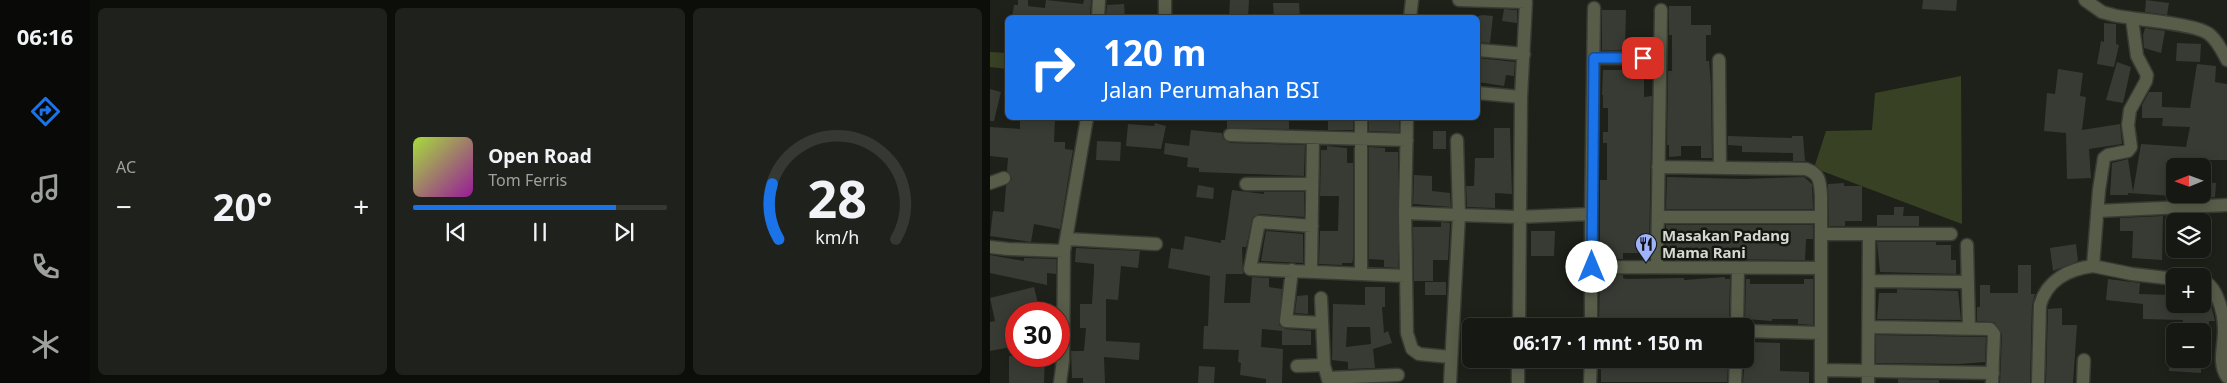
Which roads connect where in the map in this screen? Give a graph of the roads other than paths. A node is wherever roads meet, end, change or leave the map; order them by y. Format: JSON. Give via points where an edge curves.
{"nodes":[{"id":1,"x":1099,"y":0,"type":"edge"},
{"id":2,"x":1165,"y":0,"type":"edge"},
{"id":3,"x":1412,"y":0,"type":"edge"},
{"id":4,"x":1458,"y":0,"type":"edge"},
{"id":5,"x":2085,"y":0,"type":"edge"},
{"id":6,"x":1594,"y":8,"type":"dead end"},
{"id":7,"x":1661,"y":10,"type":"dead end"},
{"id":8,"x":1098,"y":15,"type":"edge"},
{"id":9,"x":1164,"y":15,"type":"edge"},
{"id":10,"x":1410,"y":15,"type":"edge"},
{"id":11,"x":2132,"y":20,"type":"junction"},
{"id":12,"x":1480,"y":50,"type":"edge"},
{"id":13,"x":1524,"y":54,"type":"junction"},
{"id":14,"x":1594,"y":58,"type":"junction"},
{"id":15,"x":1660,"y":58,"type":"junction"},
{"id":16,"x":1720,"y":60,"type":"dead end"},
{"id":17,"x":2227,"y":60,"type":"edge"},
{"id":18,"x":1480,"y":93,"type":"edge"},
{"id":19,"x":1521,"y":97,"type":"junction"},
{"id":20,"x":1087,"y":120,"type":"edge"},
{"id":21,"x":1361,"y":120,"type":"edge"},
{"id":22,"x":1407,"y":120,"type":"edge"},
{"id":23,"x":1230,"y":135,"type":"dead end"},
{"id":24,"x":1313,"y":138,"type":"junction"},
{"id":25,"x":1361,"y":139,"type":"junction"},
{"id":26,"x":1407,"y":140,"type":"junction"},
{"id":27,"x":1457,"y":140,"type":"dead end"},
{"id":28,"x":1658,"y":167,"type":"junction"},
{"id":29,"x":1720,"y":168,"type":"junction"},
{"id":30,"x":1004,"y":178,"type":"dead end"},
{"id":31,"x":990,"y":183,"type":"edge"},
{"id":32,"x":1246,"y":184,"type":"dead end"},
{"id":33,"x":1312,"y":184,"type":"junction"},
{"id":34,"x":2227,"y":205,"type":"edge"},
{"id":35,"x":2097,"y":211,"type":"junction"},
{"id":36,"x":1405,"y":213,"type":"junction"},
{"id":37,"x":1591,"y":214,"type":"junction"},
{"id":38,"x":1459,"y":215,"type":"junction"},
{"id":39,"x":1519,"y":217,"type":"junction"},
{"id":40,"x":1658,"y":217,"type":"junction"},
{"id":41,"x":1821,"y":217,"type":"junction"},
{"id":42,"x":1312,"y":226,"type":"junction"},
{"id":43,"x":1822,"y":234,"type":"junction"},
{"id":44,"x":1869,"y":234,"type":"junction"},
{"id":45,"x":1951,"y":234,"type":"dead end"},
{"id":46,"x":1156,"y":244,"type":"dead end"},
{"id":47,"x":1066,"y":245,"type":"junction"},
{"id":48,"x":1966,"y":245,"type":"dead end"},
{"id":49,"x":990,"y":247,"type":"edge"},
{"id":50,"x":2093,"y":266,"type":"junction"},
{"id":51,"x":1592,"y":267,"type":"junction"},
{"id":52,"x":1657,"y":267,"type":"junction"},
{"id":53,"x":1738,"y":268,"type":"junction"},
{"id":54,"x":1821,"y":268,"type":"junction"},
{"id":55,"x":1292,"y":270,"type":"junction"},
{"id":56,"x":1312,"y":270,"type":"junction"},
{"id":57,"x":1361,"y":272,"type":"junction"},
{"id":58,"x":1406,"y":276,"type":"junction"},
{"id":59,"x":2166,"y":278,"type":"edge"},
{"id":60,"x":1869,"y":281,"type":"junction"},
{"id":61,"x":1968,"y":282,"type":"junction"},
{"id":62,"x":2211,"y":286,"type":"edge"},
{"id":63,"x":1321,"y":298,"type":"dead end"},
{"id":64,"x":1518,"y":318,"type":"edge"},
{"id":65,"x":1591,"y":318,"type":"edge"},
{"id":66,"x":1737,"y":318,"type":"edge"},
{"id":67,"x":1321,"y":323,"type":"junction"},
{"id":68,"x":1868,"y":327,"type":"junction"},
{"id":69,"x":1969,"y":328,"type":"junction"},
{"id":70,"x":1754,"y":331,"type":"edge"},
{"id":71,"x":1821,"y":333,"type":"junction"},
{"id":72,"x":1450,"y":357,"type":"junction"},
{"id":73,"x":2084,"y":360,"type":"dead end"},
{"id":74,"x":1324,"y":365,"type":"junction"},
{"id":75,"x":1297,"y":366,"type":"dead end"},
{"id":76,"x":1518,"y":368,"type":"edge"},
{"id":77,"x":1590,"y":368,"type":"edge"},
{"id":78,"x":1736,"y":368,"type":"edge"},
{"id":79,"x":1398,"y":374,"type":"dead end"},
{"id":80,"x":1821,"y":377,"type":"edge"},
{"id":81,"x":1868,"y":377,"type":"edge"},
{"id":82,"x":2227,"y":377,"type":"edge"},
{"id":83,"x":1993,"y":378,"type":"edge"},
{"id":84,"x":1329,"y":380,"type":"edge"},
{"id":85,"x":1060,"y":383,"type":"edge"},
{"id":86,"x":1450,"y":383,"type":"edge"},
{"id":87,"x":1518,"y":383,"type":"edge"},
{"id":88,"x":1590,"y":383,"type":"edge"},
{"id":89,"x":1735,"y":383,"type":"edge"},
{"id":90,"x":2038,"y":383,"type":"edge"},
{"id":91,"x":2084,"y":383,"type":"edge"}],
"edges":[{"from":1,"to":8,"type":"street"},
{"from":2,"to":9,"type":"street"},
{"from":3,"to":10,"type":"street"},
{"from":4,"to":13,"type":"street","via":[[1526,2]]},
{"from":5,"to":11,"type":"street","via":[[2102,12]]},
{"from":6,"to":14,"type":"street"},
{"from":7,"to":15,"type":"street"},
{"from":11,"to":17,"type":"street","via":[[2193,27],[2208,33]]},
{"from":11,"to":35,"type":"street","via":[[2137,56],[2147,75],[2146,81],[2130,110],[2131,147],[2128,151],[2108,154],[2104,158]]},
{"from":12,"to":13,"type":"street"},
{"from":13,"to":19,"type":"street"},
{"from":14,"to":15,"type":"street"},
{"from":14,"to":37,"type":"street"},
{"from":15,"to":28,"type":"street"},
{"from":16,"to":29,"type":"street"},
{"from":18,"to":19,"type":"street"},
{"from":19,"to":39,"type":"street"},
{"from":20,"to":47,"type":"street"},
{"from":21,"to":25,"type":"street"},
{"from":22,"to":26,"type":"street"},
{"from":23,"to":24,"type":"street"},
{"from":24,"to":25,"type":"street"},
{"from":24,"to":33,"type":"street"},
{"from":25,"to":26,"type":"street"},
{"from":25,"to":57,"type":"street"},
{"from":26,"to":36,"type":"street"},
{"from":27,"to":38,"type":"street"},
{"from":28,"to":29,"type":"street"},
{"from":28,"to":40,"type":"street"},
{"from":29,"to":41,"type":"street","via":[[1806,169],[1815,172],[1820,184]]},
{"from":30,"to":31,"type":"street"},
{"from":32,"to":33,"type":"street"},
{"from":33,"to":42,"type":"street"},
{"from":34,"to":35,"type":"street"},
{"from":35,"to":50,"type":"street"},
{"from":36,"to":38,"type":"street"},
{"from":36,"to":58,"type":"street"},
{"from":37,"to":39,"type":"street"},
{"from":37,"to":51,"type":"street"},
{"from":38,"to":39,"type":"street"},
{"from":38,"to":72,"type":"street"},
{"from":39,"to":64,"type":"street"},
{"from":40,"to":41,"type":"street"},
{"from":40,"to":52,"type":"street"},
{"from":41,"to":43,"type":"street"},
{"from":42,"to":55,"type":"street","via":[[1258,222],[1250,269]]},
{"from":42,"to":56,"type":"street"},
{"from":43,"to":44,"type":"street"},
{"from":43,"to":54,"type":"street"},
{"from":44,"to":45,"type":"street"},
{"from":44,"to":60,"type":"street"},
{"from":46,"to":47,"type":"street"},
{"from":47,"to":49,"type":"street","via":[[1008,250]]},
{"from":47,"to":85,"type":"street"},
{"from":48,"to":61,"type":"street"},
{"from":50,"to":59,"type":"street"},
{"from":50,"to":90,"type":"street","via":[[2055,280],[2042,296]]},
{"from":51,"to":52,"type":"street"},
{"from":51,"to":65,"type":"street"},
{"from":52,"to":53,"type":"street"},
{"from":53,"to":54,"type":"street"},
{"from":53,"to":66,"type":"street"},
{"from":54,"to":71,"type":"street"},
{"from":55,"to":56,"type":"street"},
{"from":55,"to":67,"type":"street","via":[[1286,321]]},
{"from":56,"to":57,"type":"street"},
{"from":57,"to":58,"type":"street"},
{"from":58,"to":72,"type":"street","via":[[1407,333],[1412,349],[1419,354]]},
{"from":60,"to":61,"type":"street"},
{"from":60,"to":68,"type":"street"},
{"from":61,"to":69,"type":"street"},
{"from":62,"to":82,"type":"street","via":[[2224,324],[2222,360]]},
{"from":63,"to":67,"type":"street"},
{"from":67,"to":74,"type":"street"},
{"from":68,"to":69,"type":"street"},
{"from":68,"to":81,"type":"street"},
{"from":69,"to":83,"type":"street","via":[[1993,330]]},
{"from":70,"to":71,"type":"street"},
{"from":71,"to":80,"type":"street"},
{"from":72,"to":86,"type":"street"},
{"from":73,"to":91,"type":"street"},
{"from":74,"to":75,"type":"street"},
{"from":74,"to":84,"type":"street"},
{"from":76,"to":87,"type":"street"},
{"from":77,"to":88,"type":"street"},
{"from":78,"to":89,"type":"street"},
{"from":79,"to":84,"type":"street"},
{"from":80,"to":81,"type":"street"},
{"from":81,"to":83,"type":"street"}]}
